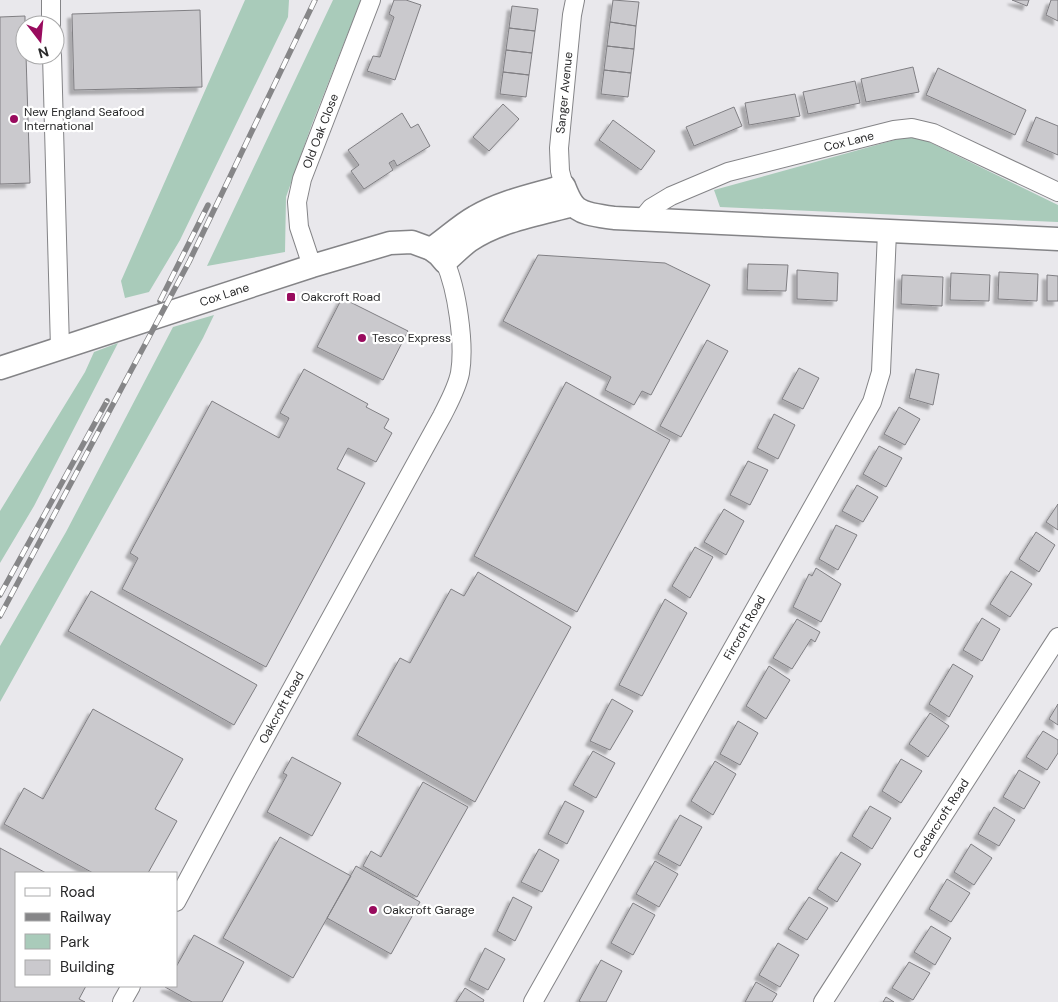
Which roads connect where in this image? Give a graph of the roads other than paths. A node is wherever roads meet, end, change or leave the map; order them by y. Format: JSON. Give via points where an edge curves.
{"nodes":[{"id":1,"x":51,"y":0,"type":"edge"},
{"id":2,"x":371,"y":0,"type":"edge"},
{"id":3,"x":575,"y":0,"type":"edge"},
{"id":4,"x":52,"y":15,"type":"edge"},
{"id":5,"x":52,"y":65,"type":"edge"},
{"id":6,"x":1058,"y":192,"type":"edge"},
{"id":7,"x":568,"y":195,"type":"junction"},
{"id":8,"x":642,"y":219,"type":"junction"},
{"id":9,"x":887,"y":232,"type":"junction"},
{"id":10,"x":1058,"y":239,"type":"edge"},
{"id":11,"x":438,"y":256,"type":"junction"},
{"id":12,"x":312,"y":266,"type":"junction"},
{"id":13,"x":60,"y":348,"type":"junction"},
{"id":14,"x":0,"y":368,"type":"edge"},
{"id":15,"x":1058,"y":637,"type":"edge"},
{"id":16,"x":178,"y":898,"type":"edge"},
{"id":17,"x":130,"y":987,"type":"edge"},
{"id":18,"x":122,"y":1002,"type":"edge"},
{"id":19,"x":533,"y":1002,"type":"edge"},
{"id":20,"x":823,"y":1002,"type":"edge"}],
"edges":[{"from":1,"to":4,"type":"street"},
{"from":2,"to":12,"type":"street","name":"Old Oak Close","via":[[302,178],[297,202],[299,227]]},
{"from":3,"to":7,"type":"street","name":"Sanger Avenue","via":[[559,148],[560,171]]},
{"from":5,"to":13,"type":"street"},
{"from":6,"to":8,"type":"street","name":"Cox Lane","via":[[933,133],[912,128],[728,172],[671,196]]},
{"from":7,"to":8,"type":"street","via":[[579,210],[596,216]]},
{"from":7,"to":11,"type":"street","via":[[526,197],[488,210],[462,225],[445,240]]},
{"from":8,"to":9,"type":"street"},
{"from":9,"to":10,"type":"street"},
{"from":9,"to":19,"type":"street","name":"Fircroft Road","via":[[881,372],[872,402]]},
{"from":11,"to":12,"type":"street","name":"Cox Lane","via":[[412,242],[390,243]]},
{"from":11,"to":16,"type":"street","name":"Oakcroft Road","via":[[450,273],[461,337],[460,374],[452,396]]},
{"from":12,"to":13,"type":"street","name":"Cox Lane"},
{"from":13,"to":14,"type":"street","name":"Cox Lane"},
{"from":15,"to":20,"type":"street","name":"Cedarcroft Road"},
{"from":17,"to":18,"type":"street"}]}
